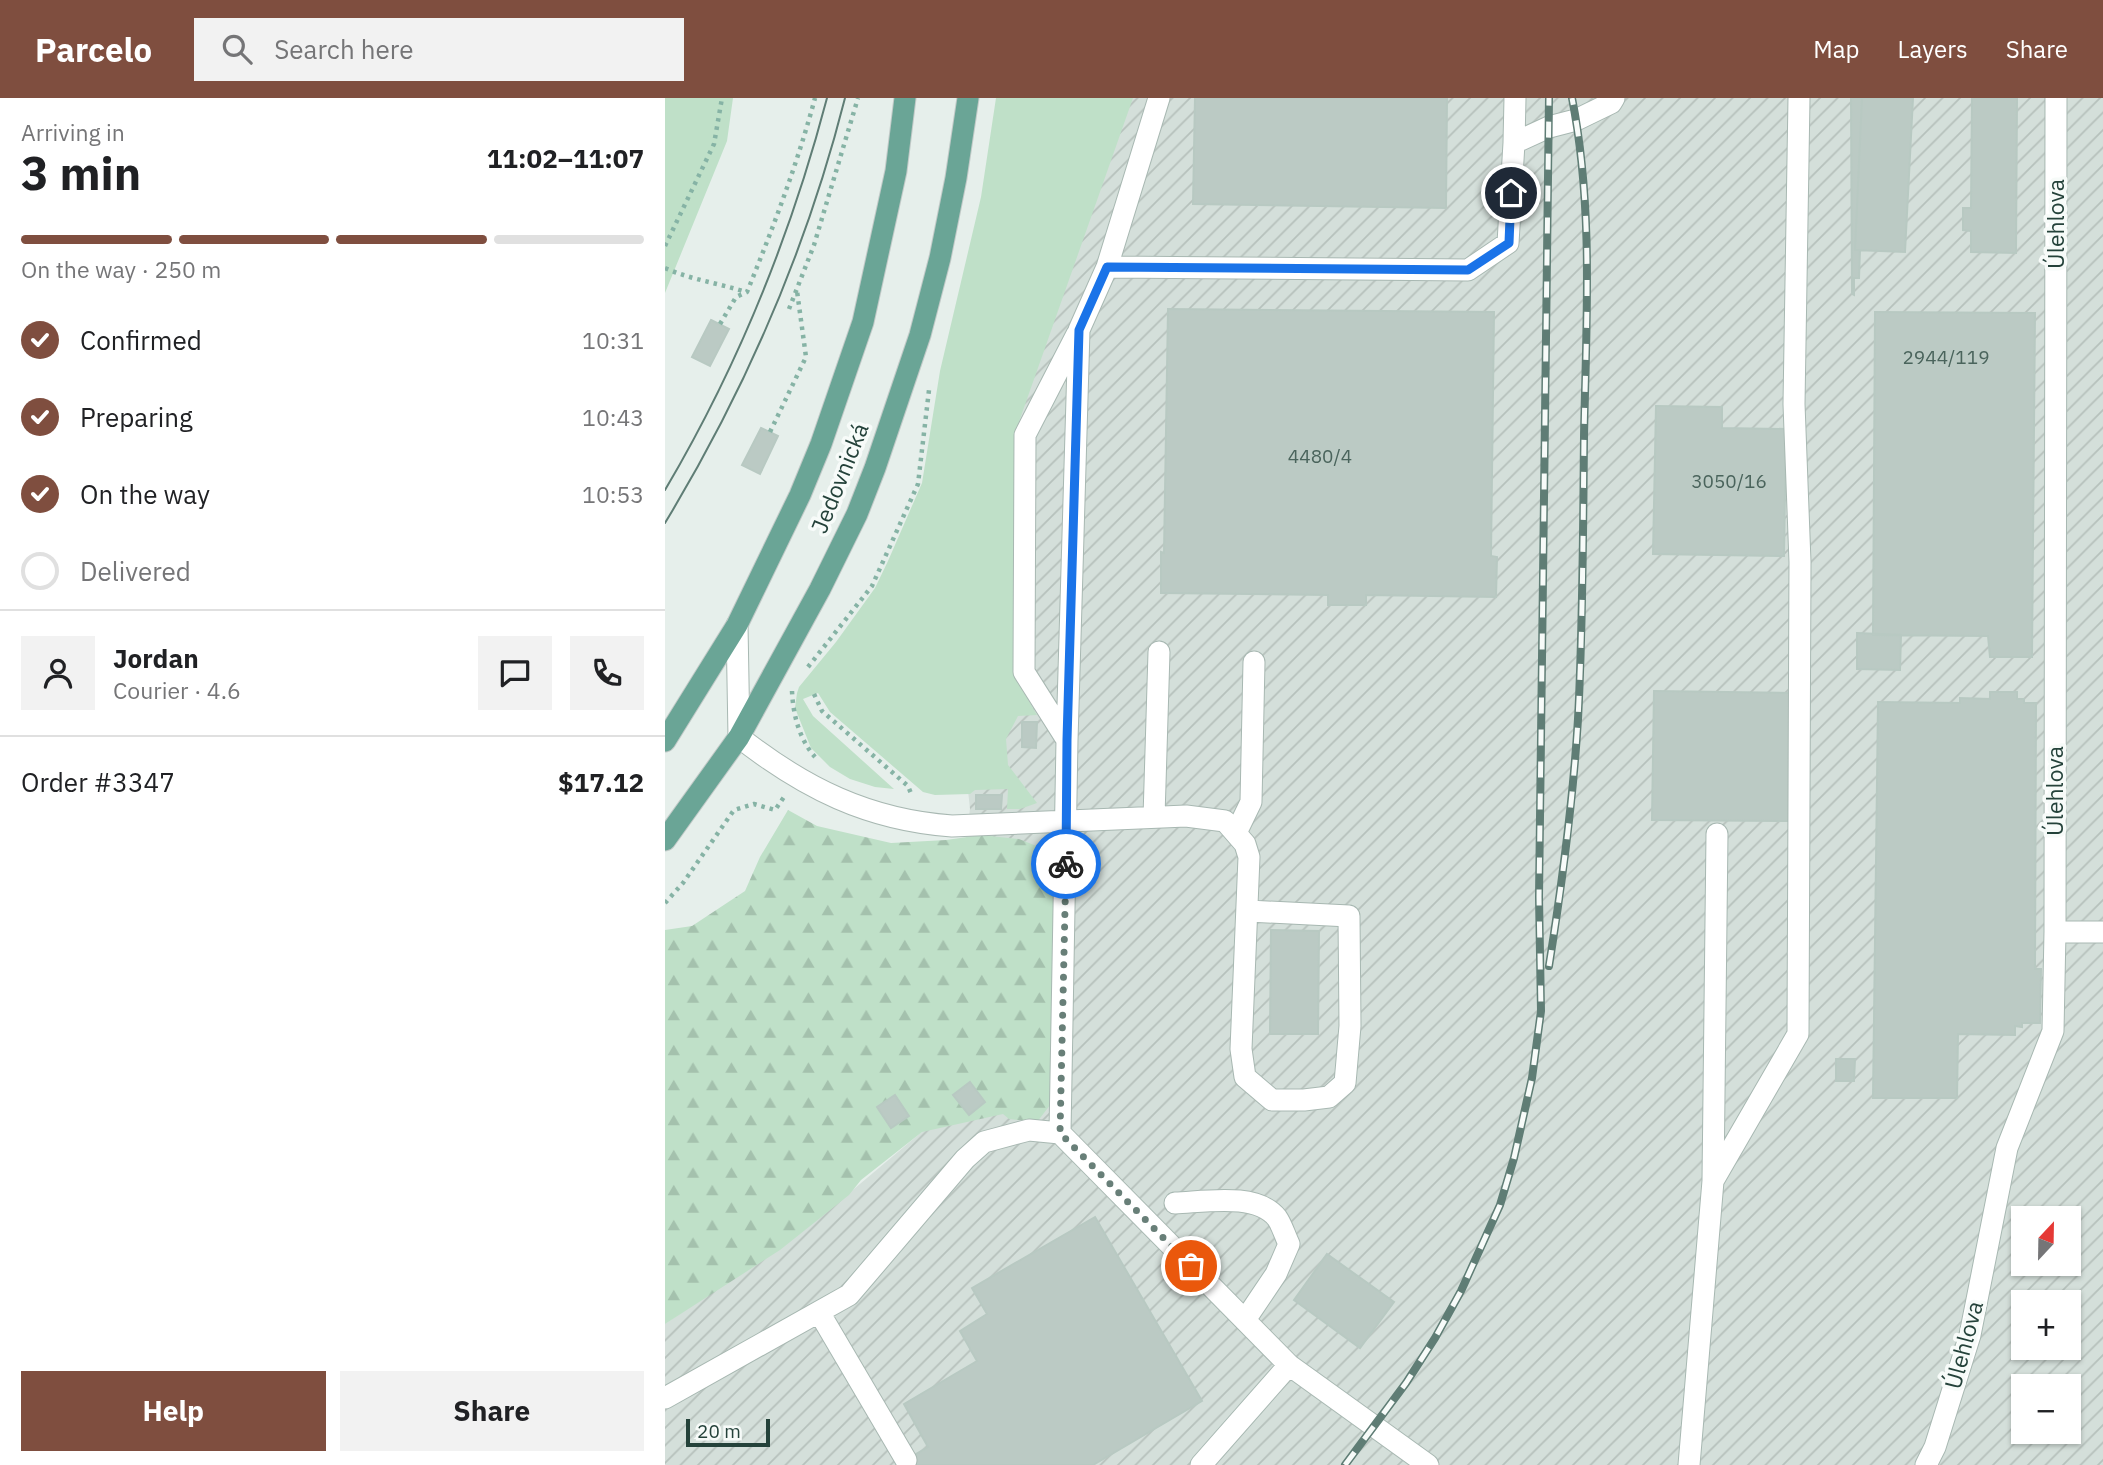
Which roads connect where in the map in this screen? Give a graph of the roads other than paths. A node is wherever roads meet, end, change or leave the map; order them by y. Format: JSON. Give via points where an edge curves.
{"nodes":[{"id":1,"x":905,"y":98,"type":"edge"},
{"id":2,"x":968,"y":98,"type":"edge"},
{"id":3,"x":1159,"y":98,"type":"edge"},
{"id":4,"x":1515,"y":98,"type":"edge"},
{"id":5,"x":1614,"y":98,"type":"edge"},
{"id":6,"x":1799,"y":98,"type":"edge"},
{"id":7,"x":2056,"y":98,"type":"edge"},
{"id":8,"x":1514,"y":143,"type":"junction"},
{"id":9,"x":1107,"y":267,"type":"junction"},
{"id":10,"x":1079,"y":330,"type":"junction"},
{"id":11,"x":737,"y":625,"type":"junction"},
{"id":12,"x":1159,"y":652,"type":"dead end"},
{"id":13,"x":1254,"y":662,"type":"dead end"},
{"id":14,"x":739,"y":737,"type":"junction"},
{"id":15,"x":1067,"y":740,"type":"junction"},
{"id":16,"x":665,"y":741,"type":"edge"},
{"id":17,"x":1154,"y":817,"type":"junction"},
{"id":18,"x":1067,"y":820,"type":"junction"},
{"id":19,"x":1236,"y":833,"type":"junction"},
{"id":20,"x":1717,"y":834,"type":"dead end"},
{"id":21,"x":665,"y":840,"type":"edge"},
{"id":22,"x":1248,"y":911,"type":"junction"},
{"id":23,"x":2055,"y":932,"type":"junction"},
{"id":24,"x":2103,"y":932,"type":"edge"},
{"id":25,"x":1060,"y":1133,"type":"junction"},
{"id":26,"x":1713,"y":1181,"type":"junction"},
{"id":27,"x":1175,"y":1203,"type":"dead end"},
{"id":28,"x":819,"y":1312,"type":"junction"},
{"id":29,"x":1245,"y":1320,"type":"junction"},
{"id":30,"x":1289,"y":1364,"type":"junction"},
{"id":31,"x":665,"y":1398,"type":"edge"},
{"id":32,"x":906,"y":1460,"type":"dead end"},
{"id":33,"x":1201,"y":1465,"type":"edge"},
{"id":34,"x":1428,"y":1465,"type":"edge"},
{"id":35,"x":1689,"y":1465,"type":"edge"},
{"id":36,"x":1926,"y":1465,"type":"edge"}],
"edges":[{"from":1,"to":11,"type":"main road","name":"Jedovnická","via":[[896,172],[863,322],[800,495]]},
{"from":2,"to":14,"type":"main road","name":"Jedovnická","via":[[940,258],[920,335],[875,468],[820,589]]},
{"from":3,"to":9,"type":"street"},
{"from":4,"to":8,"type":"street"},
{"from":5,"to":8,"type":"street","via":[[1576,120]]},
{"from":6,"to":26,"type":"street","via":[[1794,404],[1800,562],[1798,1034]]},
{"from":7,"to":23,"type":"street","name":"Úlehlova"},
{"from":8,"to":9,"type":"street","via":[[1509,243],[1468,270]]},
{"from":9,"to":10,"type":"street"},
{"from":10,"to":15,"type":"street"},
{"from":10,"to":15,"type":"street","via":[[1025,435],[1024,672]]},
{"from":11,"to":14,"type":"street"},
{"from":11,"to":16,"type":"main road","name":"Jedovnická"},
{"from":12,"to":17,"type":"street"},
{"from":13,"to":19,"type":"street","via":[[1251,802]]},
{"from":14,"to":18,"type":"street","via":[[826,794],[889,816],[951,825]]},
{"from":14,"to":21,"type":"main road","name":"Jedovnická"},
{"from":15,"to":18,"type":"street"},
{"from":17,"to":18,"type":"street"},
{"from":17,"to":19,"type":"street","via":[[1225,821]]},
{"from":18,"to":25,"type":"street"},
{"from":19,"to":22,"type":"street","via":[[1249,857]]},
{"from":20,"to":26,"type":"street"},
{"from":22,"to":22,"type":"street","via":[[1349,916],[1350,1026],[1345,1083],[1329,1097],[1272,1100],[1245,1077],[1241,1049]]},
{"from":23,"to":24,"type":"street"},
{"from":23,"to":36,"type":"street","name":"Úlehlova","via":[[2053,1031],[2007,1148],[1970,1335]]},
{"from":25,"to":28,"type":"street","via":[[1029,1130],[984,1142],[849,1295]]},
{"from":25,"to":29,"type":"street"},
{"from":26,"to":35,"type":"street"},
{"from":27,"to":29,"type":"street","via":[[1258,1204],[1276,1217],[1289,1244],[1276,1274]]},
{"from":28,"to":31,"type":"street"},
{"from":28,"to":32,"type":"street"},
{"from":29,"to":30,"type":"street"},
{"from":30,"to":33,"type":"street"},
{"from":30,"to":34,"type":"street"}]}
